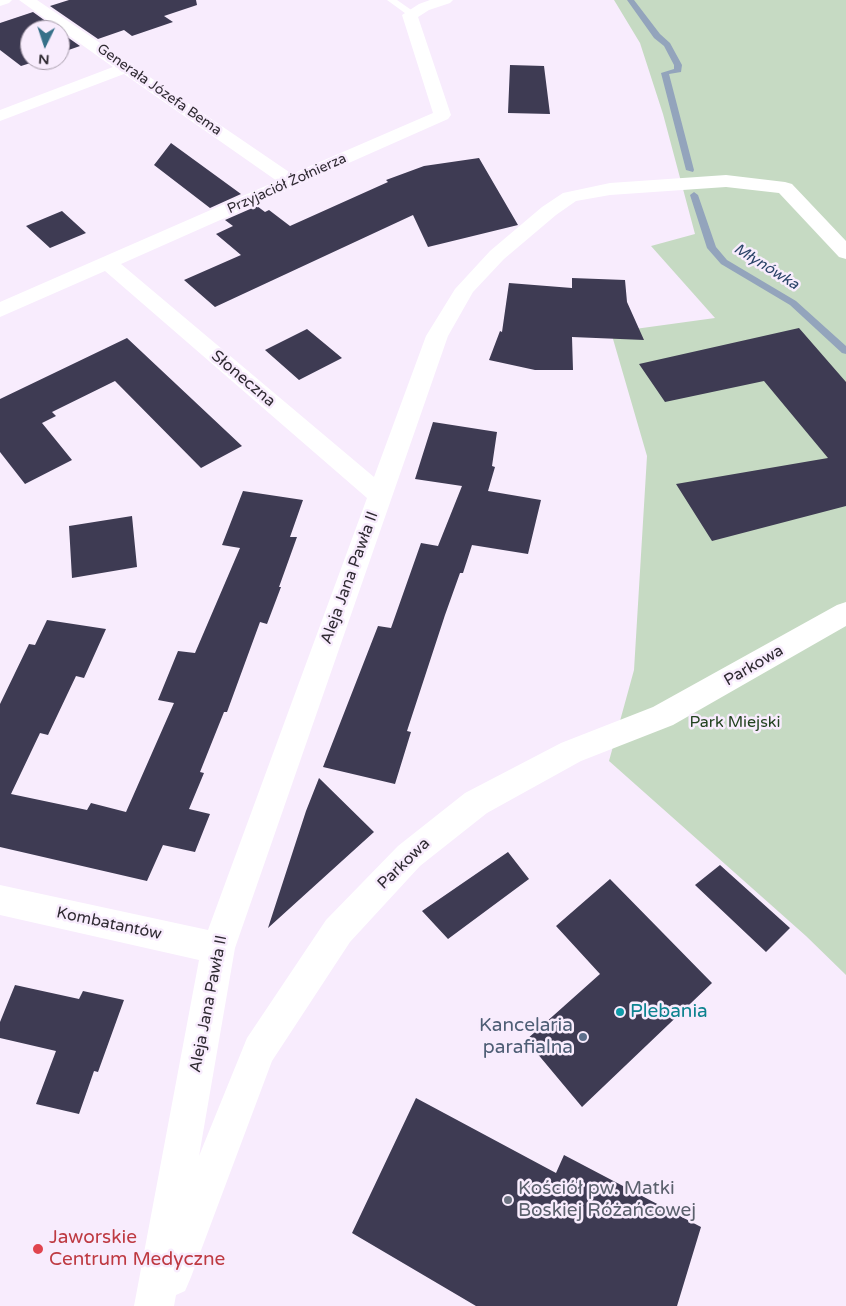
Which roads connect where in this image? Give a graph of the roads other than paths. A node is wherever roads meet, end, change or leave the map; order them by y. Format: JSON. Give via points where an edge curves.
{"nodes":[{"id":1,"x":4,"y":0,"type":"edge"},
{"id":2,"x":27,"y":0,"type":"edge"},
{"id":3,"x":391,"y":0,"type":"edge"},
{"id":4,"x":445,"y":0,"type":"edge"},
{"id":5,"x":0,"y":1,"type":"edge"},
{"id":6,"x":412,"y":14,"type":"junction"},
{"id":7,"x":127,"y":67,"type":"junction"},
{"id":8,"x":0,"y":116,"type":"edge"},
{"id":9,"x":291,"y":182,"type":"junction"},
{"id":10,"x":846,"y":252,"type":"edge"},
{"id":11,"x":107,"y":263,"type":"junction"},
{"id":12,"x":0,"y":310,"type":"edge"},
{"id":13,"x":379,"y":495,"type":"junction"},
{"id":14,"x":846,"y":612,"type":"edge"},
{"id":15,"x":0,"y":900,"type":"edge"},
{"id":16,"x":218,"y":948,"type":"junction"},
{"id":17,"x":154,"y":1306,"type":"edge"},
{"id":18,"x":160,"y":1306,"type":"edge"}],
"edges":[{"from":1,"to":5,"type":"street"},
{"from":2,"to":7,"type":"street","name":"Generała Józefa Bema"},
{"from":3,"to":6,"type":"lane"},
{"from":4,"to":6,"type":"street"},
{"from":6,"to":9,"type":"street","name":"Przyjaciół Żołnierza","via":[[442,115]]},
{"from":7,"to":8,"type":"street"},
{"from":7,"to":9,"type":"street","name":"Generała Józefa Bema"},
{"from":9,"to":11,"type":"street","name":"Przyjaciół Żołnierza"},
{"from":10,"to":13,"type":"street","name":"Aleja Jana Pawła II","via":[[786,188],[726,181],[610,188],[570,197],[530,226],[465,288],[437,336]]},
{"from":11,"to":12,"type":"street","name":"Przyjaciół Żołnierza"},
{"from":11,"to":13,"type":"street","name":"Słoneczna"},
{"from":13,"to":16,"type":"street","name":"Aleja Jana Pawła II"},
{"from":14,"to":18,"type":"street","name":"Parkowa","via":[[663,716],[571,752],[476,803],[409,856],[338,931],[259,1050]]},
{"from":15,"to":16,"type":"street","name":"Kombatantów"},
{"from":16,"to":17,"type":"street","name":"Aleja Jana Pawła II"}]}
